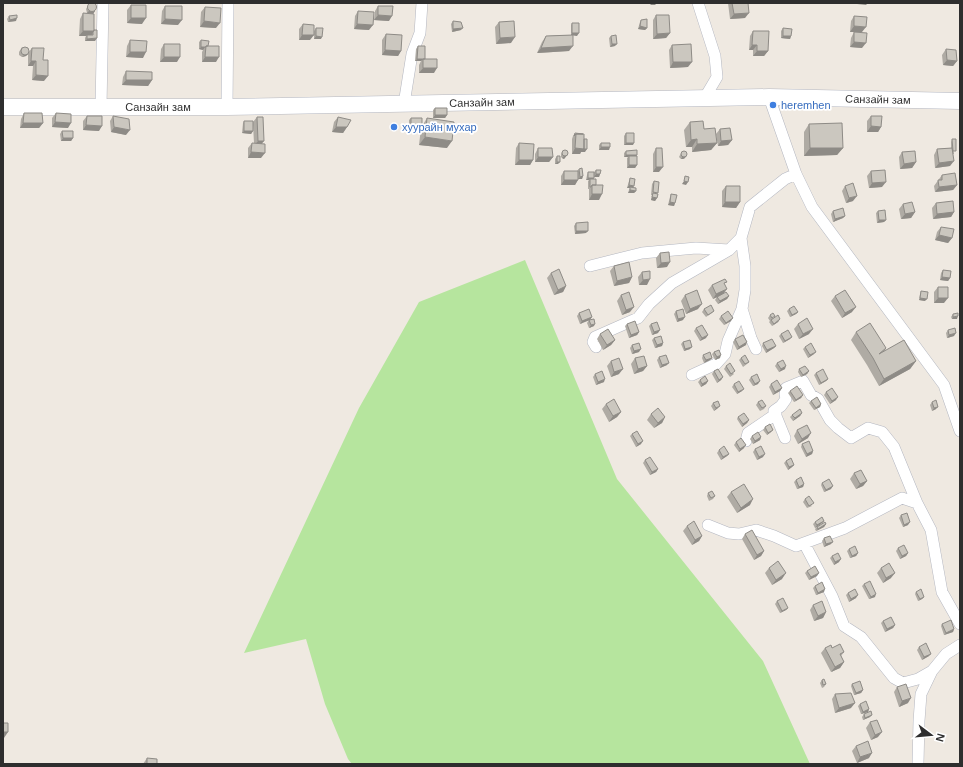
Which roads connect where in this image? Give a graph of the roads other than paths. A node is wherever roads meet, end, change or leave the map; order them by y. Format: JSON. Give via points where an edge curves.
{"nodes":[{"id":1,"x":103,"y":3,"type":"edge"},
{"id":2,"x":228,"y":3,"type":"edge"},
{"id":3,"x":422,"y":3,"type":"edge"},
{"id":4,"x":698,"y":3,"type":"edge"},
{"id":5,"x":768,"y":97,"type":"junction"},
{"id":6,"x":704,"y":99,"type":"junction"},
{"id":7,"x":960,"y":101,"type":"edge"},
{"id":8,"x":404,"y":104,"type":"junction"},
{"id":9,"x":3,"y":107,"type":"edge"},
{"id":10,"x":101,"y":107,"type":"junction"},
{"id":11,"x":227,"y":107,"type":"junction"},
{"id":12,"x":796,"y":174,"type":"junction"},
{"id":13,"x":741,"y":238,"type":"junction"},
{"id":14,"x":729,"y":250,"type":"junction"},
{"id":15,"x":590,"y":266,"type":"dead end"},
{"id":16,"x":742,"y":309,"type":"junction"},
{"id":17,"x":596,"y":347,"type":"dead end"},
{"id":18,"x":756,"y":349,"type":"dead end"},
{"id":19,"x":692,"y":375,"type":"dead end"},
{"id":20,"x":956,"y":408,"type":"edge"},
{"id":21,"x":776,"y":414,"type":"junction"},
{"id":22,"x":960,"y":431,"type":"edge"},
{"id":23,"x":785,"y":438,"type":"dead end"},
{"id":24,"x":746,"y":441,"type":"dead end"},
{"id":25,"x":917,"y":503,"type":"junction"},
{"id":26,"x":708,"y":525,"type":"dead end"},
{"id":27,"x":804,"y":543,"type":"junction"},
{"id":28,"x":960,"y":624,"type":"edge"},
{"id":29,"x":960,"y":645,"type":"edge"},
{"id":30,"x":932,"y":671,"type":"junction"},
{"id":31,"x":918,"y":764,"type":"edge"}],
"edges":[{"from":1,"to":10,"type":"street"},
{"from":2,"to":11,"type":"street"},
{"from":3,"to":8,"type":"street","via":[[420,33],[412,54]]},
{"from":4,"to":6,"type":"street","via":[[715,56],[718,77]]},
{"from":5,"to":6,"type":"main road","name":"Санзайн зам"},
{"from":5,"to":7,"type":"main road","name":"Санзайн зам"},
{"from":5,"to":12,"type":"street"},
{"from":6,"to":8,"type":"main road","name":"Санзайн зам"},
{"from":8,"to":11,"type":"main road","name":"Санзайн зам"},
{"from":9,"to":10,"type":"main road","name":"Санзайн зам"},
{"from":10,"to":11,"type":"main road","name":"Санзайн зам"},
{"from":12,"to":13,"type":"street","via":[[785,179],[750,207]]},
{"from":12,"to":20,"type":"street","via":[[812,207],[944,385]]},
{"from":13,"to":14,"type":"street"},
{"from":13,"to":16,"type":"street","via":[[745,272]]},
{"from":14,"to":15,"type":"street","via":[[696,248],[642,253]]},
{"from":14,"to":17,"type":"street","via":[[672,284],[649,304],[638,318],[595,337],[593,342]]},
{"from":16,"to":18,"type":"street"},
{"from":16,"to":19,"type":"street","via":[[725,354],[716,364]]},
{"from":20,"to":22,"type":"street"},
{"from":21,"to":23,"type":"street"},
{"from":21,"to":24,"type":"street","via":[[748,433]]},
{"from":21,"to":25,"type":"street","via":[[774,411],[782,406],[786,399],[786,388],[803,381],[811,395],[818,399],[830,420],[851,438],[868,428],[882,432],[894,447]]},
{"from":25,"to":27,"type":"street","via":[[902,498],[845,528]]},
{"from":25,"to":28,"type":"street","via":[[931,530],[942,592]]},
{"from":26,"to":27,"type":"street","via":[[728,534],[756,530],[796,546]]},
{"from":27,"to":30,"type":"street","via":[[832,596],[844,626],[861,637],[894,678],[903,683],[918,679]]},
{"from":29,"to":30,"type":"street","via":[[946,654]]},
{"from":30,"to":31,"type":"street","via":[[921,694]]}]}
